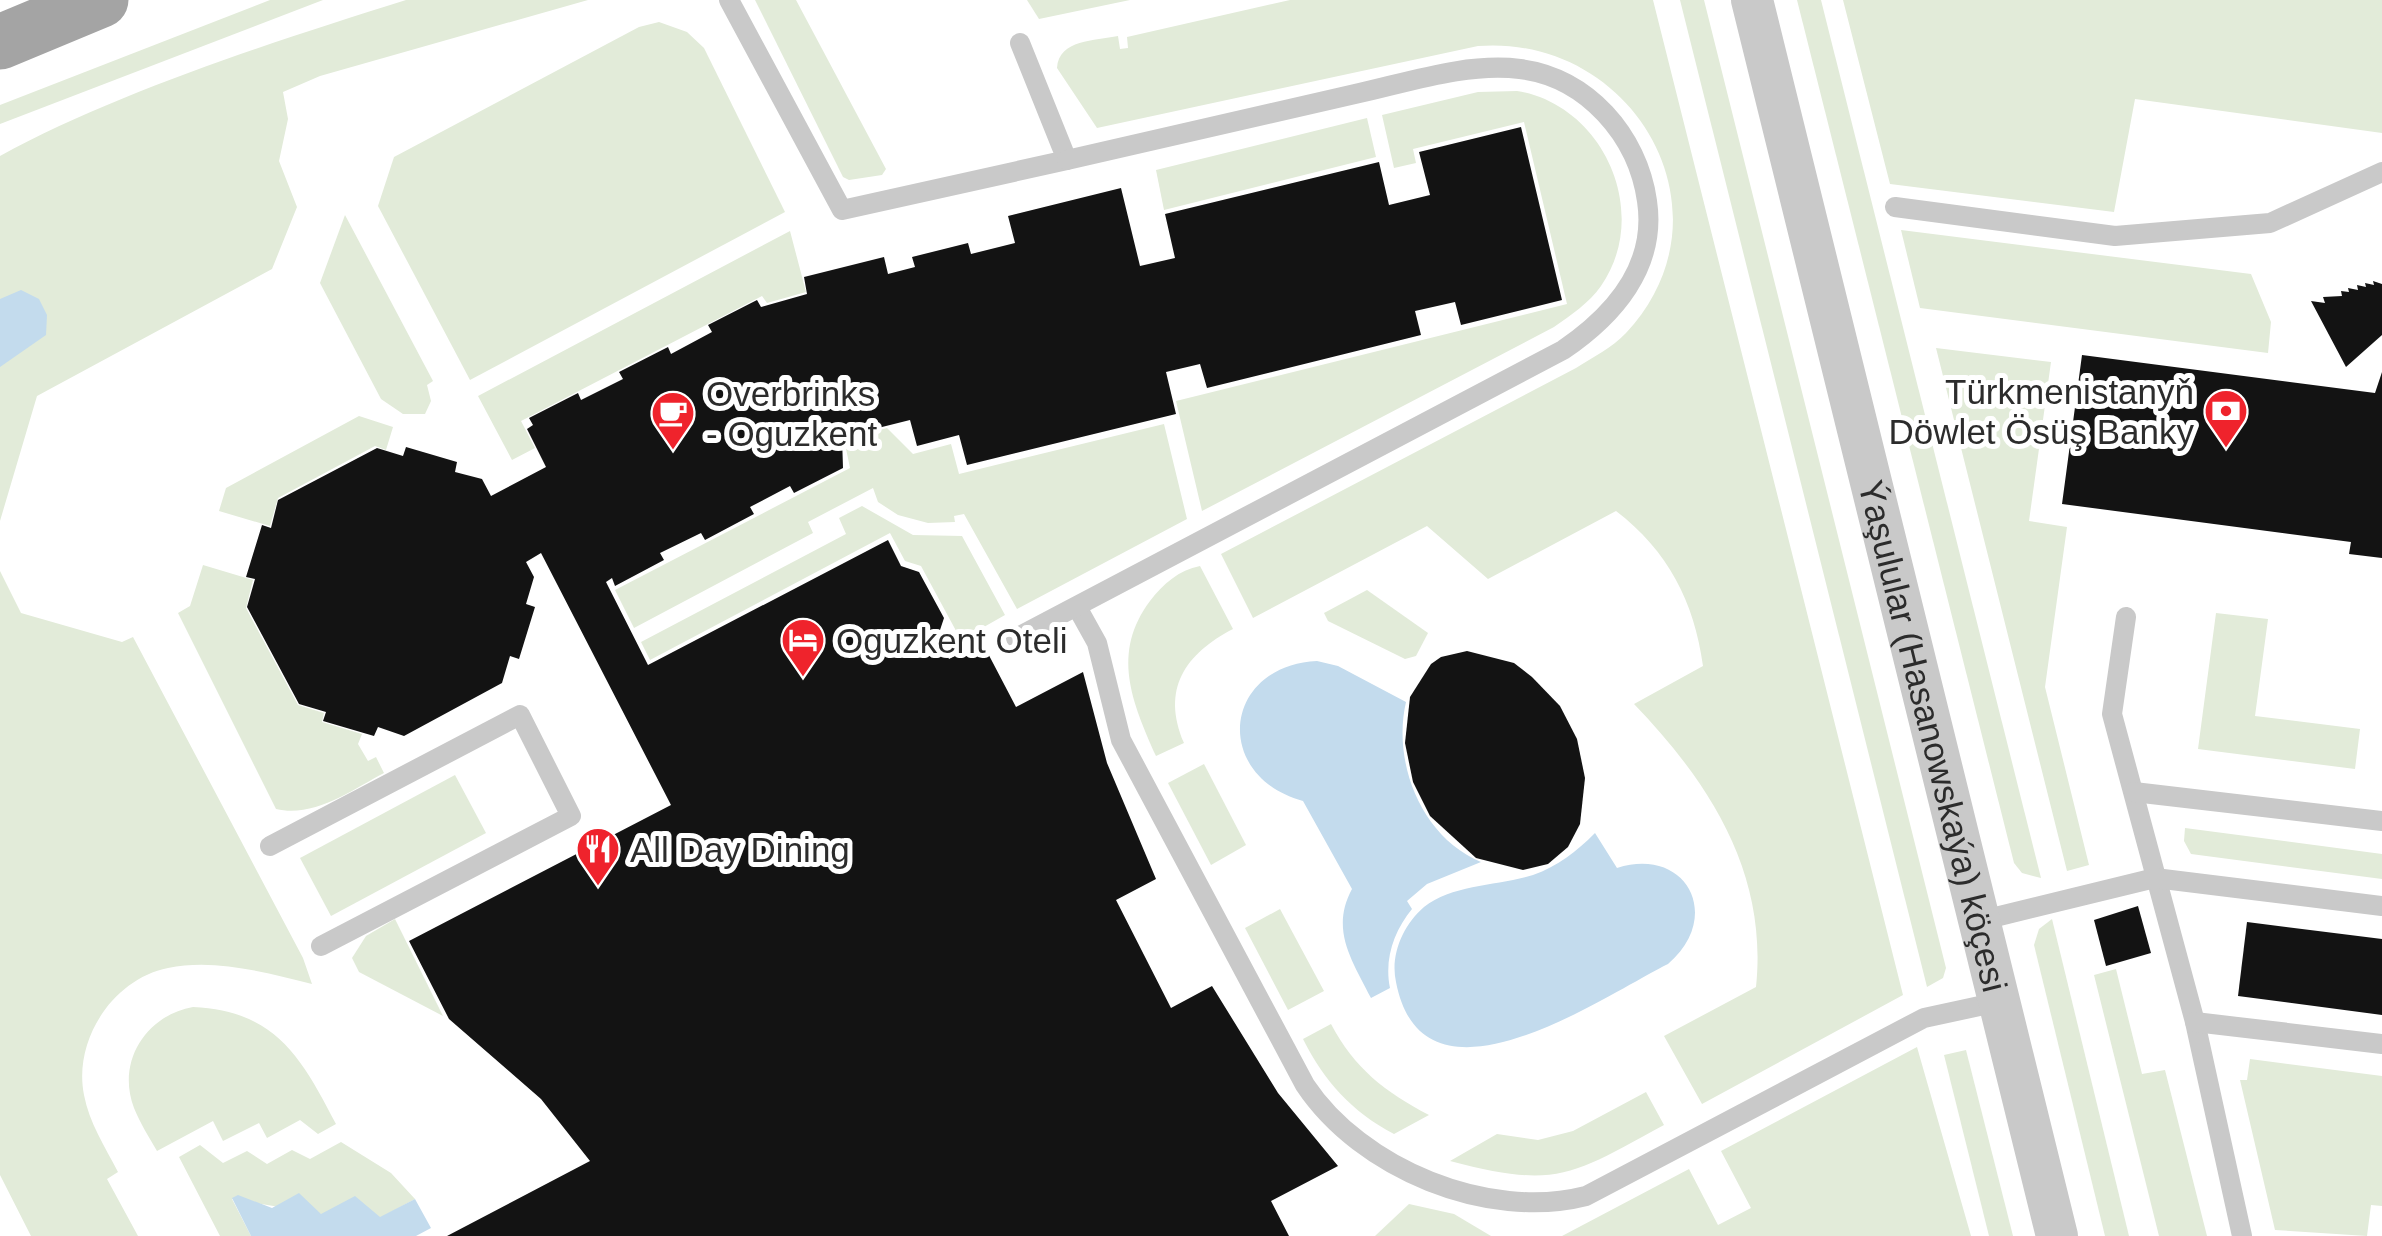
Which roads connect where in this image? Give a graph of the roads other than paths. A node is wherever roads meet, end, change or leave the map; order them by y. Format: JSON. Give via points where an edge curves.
{"nodes":[{"id":1,"x":100,"y":0,"type":"edge"},
{"id":2,"x":730,"y":0,"type":"edge"},
{"id":3,"x":1752,"y":0,"type":"edge"},
{"id":4,"x":0,"y":42,"type":"edge"},
{"id":5,"x":1020,"y":43,"type":"dead end"},
{"id":6,"x":1067,"y":160,"type":"junction"},
{"id":7,"x":2382,"y":172,"type":"edge"},
{"id":8,"x":1895,"y":207,"type":"dead end"},
{"id":9,"x":1077,"y":607,"type":"junction"},
{"id":10,"x":2126,"y":618,"type":"dead end"},
{"id":11,"x":1016,"y":638,"type":"dead end"},
{"id":12,"x":2134,"y":792,"type":"junction"},
{"id":13,"x":2382,"y":821,"type":"edge"},
{"id":14,"x":270,"y":846,"type":"dead end"},
{"id":15,"x":2155,"y":878,"type":"junction"},
{"id":16,"x":2382,"y":906,"type":"edge"},
{"id":17,"x":1979,"y":921,"type":"junction"},
{"id":18,"x":322,"y":946,"type":"dead end"},
{"id":19,"x":1998,"y":1002,"type":"junction"},
{"id":20,"x":2195,"y":1022,"type":"junction"},
{"id":21,"x":2382,"y":1044,"type":"edge"},
{"id":22,"x":2057,"y":1236,"type":"edge"},
{"id":23,"x":2242,"y":1236,"type":"edge"}],
"edges":[{"from":1,"to":4,"type":"main road"},
{"from":2,"to":6,"type":"lane","via":[[842,210]]},
{"from":3,"to":17,"type":"street","name":"Ýaşulular (Hasanowskaýa) köçesi"},
{"from":5,"to":6,"type":"lane"},
{"from":6,"to":9,"type":"lane","via":[[1426,78],[1520,68],[1555,78],[1600,107],[1630,148],[1648,203],[1635,275],[1594,329]]},
{"from":7,"to":8,"type":"lane","via":[[2270,223],[2115,236]]},
{"from":9,"to":11,"type":"lane"},
{"from":9,"to":19,"type":"lane","via":[[1096,643],[1121,740],[1305,1085],[1348,1132],[1430,1181],[1511,1204],[1552,1205],[1586,1196],[1924,1018]]},
{"from":10,"to":12,"type":"lane","via":[[2112,714]]},
{"from":12,"to":13,"type":"lane"},
{"from":12,"to":15,"type":"lane"},
{"from":14,"to":18,"type":"lane","via":[[520,715],[572,816]]},
{"from":15,"to":16,"type":"lane"},
{"from":15,"to":17,"type":"lane"},
{"from":15,"to":20,"type":"lane"},
{"from":17,"to":19,"type":"street","name":"Ýaşulular (Hasanowskaýa) köçesi"},
{"from":19,"to":22,"type":"street","name":"Ýaşulular (Hasanowskaýa) köçesi"},
{"from":20,"to":21,"type":"lane"},
{"from":20,"to":23,"type":"lane"}]}
